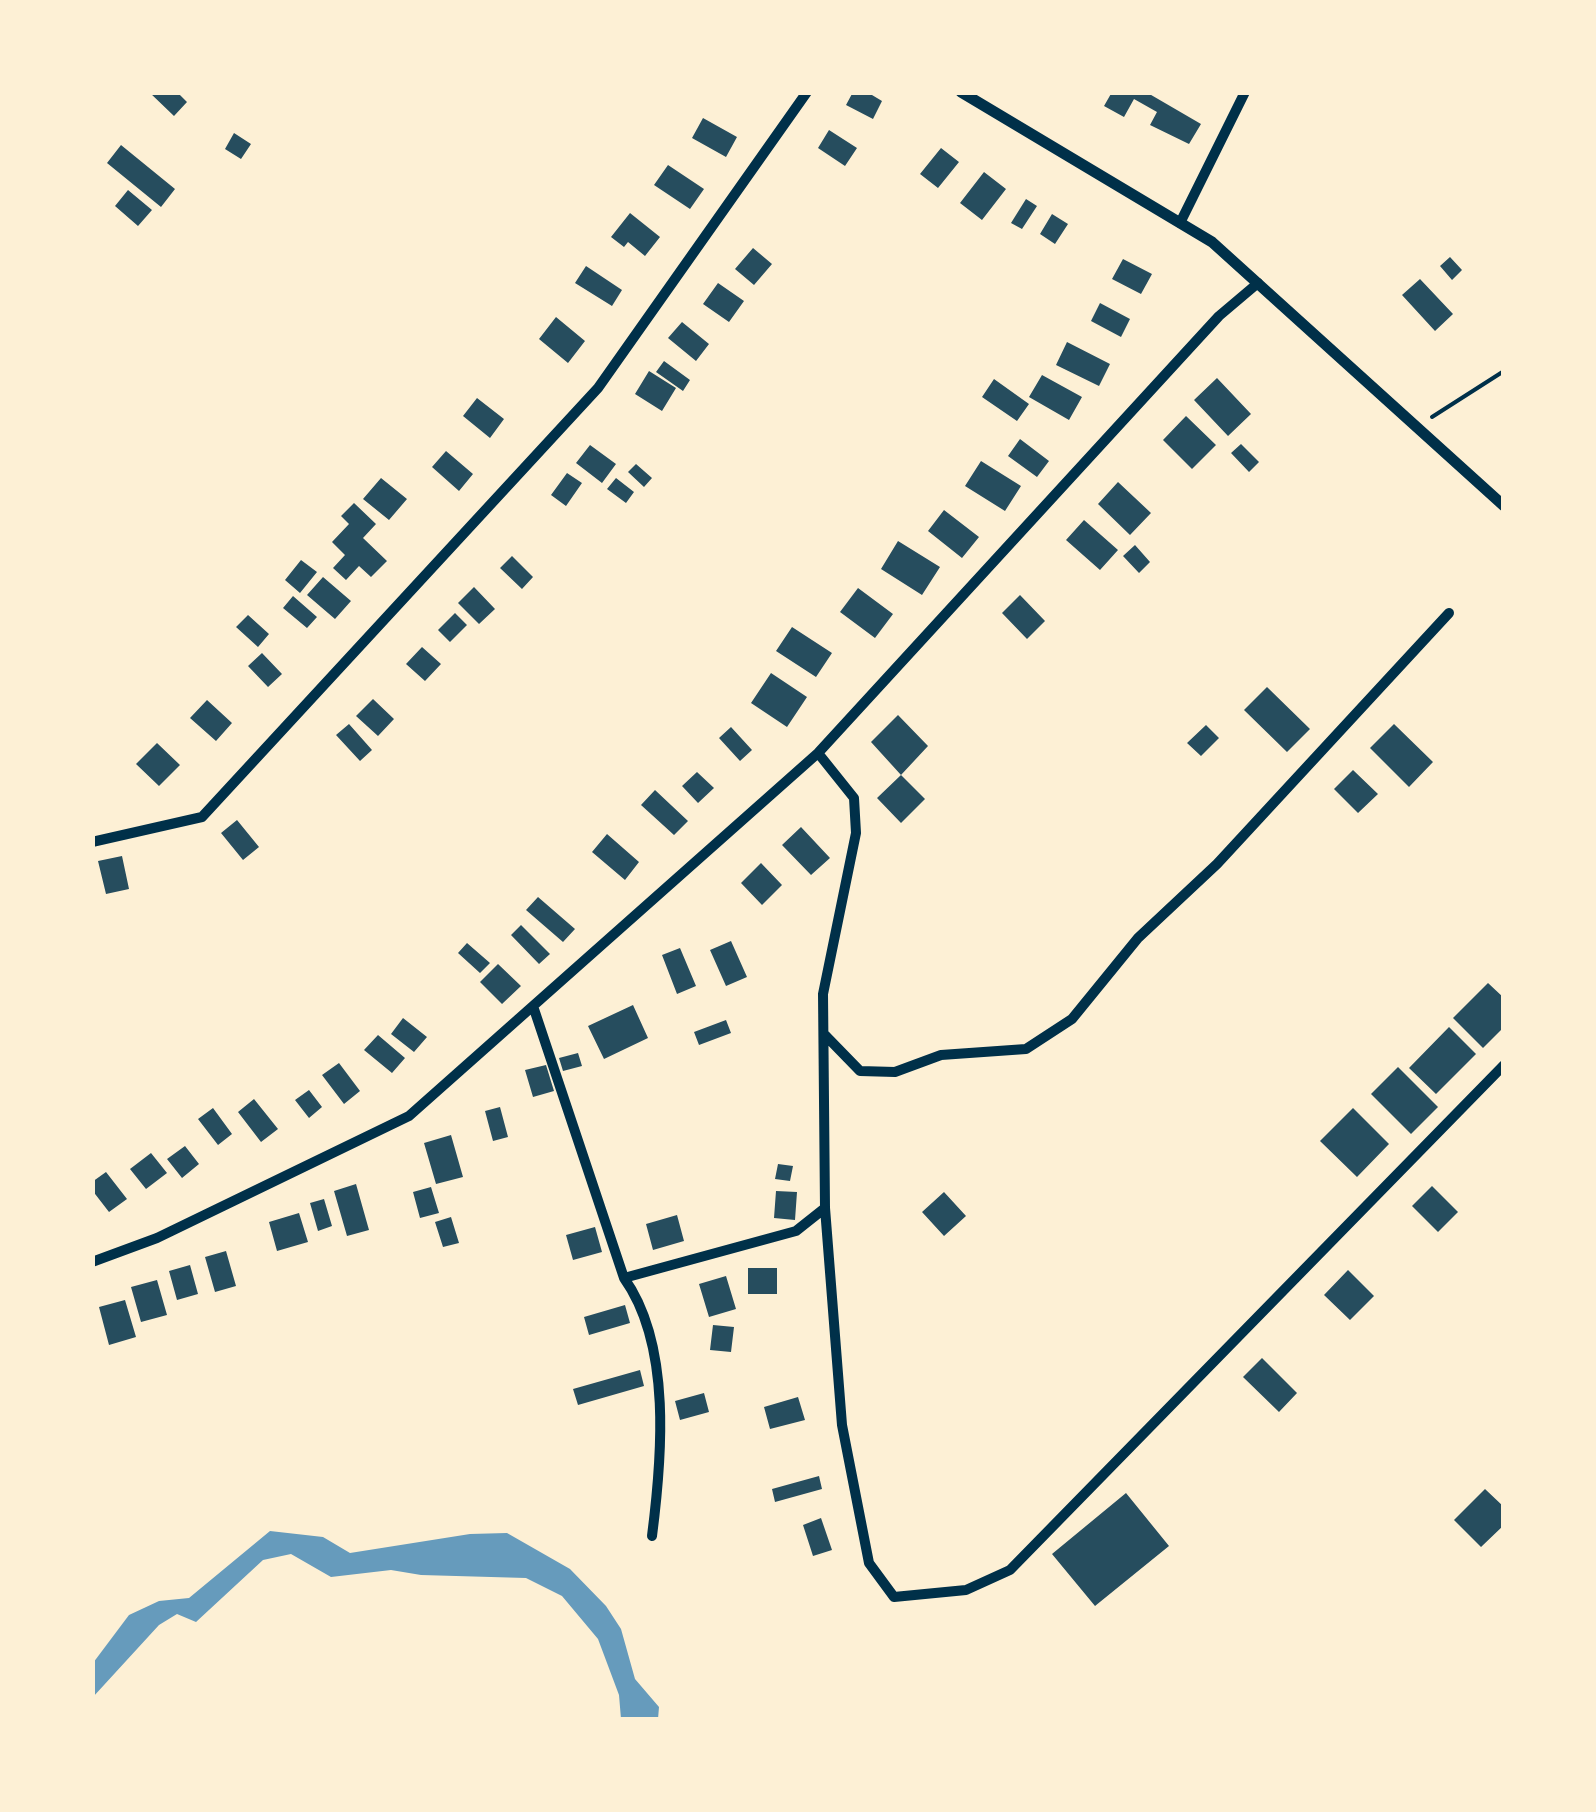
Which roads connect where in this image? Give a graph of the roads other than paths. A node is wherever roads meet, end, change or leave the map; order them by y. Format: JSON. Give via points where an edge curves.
{"nodes":[{"id":1,"x":807,"y":92,"type":"edge"},
{"id":2,"x":961,"y":92,"type":"edge"},
{"id":3,"x":1245,"y":92,"type":"edge"},
{"id":4,"x":1180,"y":223,"type":"junction"},
{"id":5,"x":1258,"y":283,"type":"junction"},
{"id":6,"x":1504,"y":506,"type":"edge"},
{"id":7,"x":1449,"y":612,"type":"dead end"},
{"id":8,"x":818,"y":752,"type":"junction"},
{"id":9,"x":92,"y":842,"type":"edge"},
{"id":10,"x":533,"y":1006,"type":"junction"},
{"id":11,"x":823,"y":1033,"type":"junction"},
{"id":12,"x":1504,"y":1065,"type":"edge"},
{"id":13,"x":825,"y":1208,"type":"junction"},
{"id":14,"x":92,"y":1262,"type":"edge"},
{"id":15,"x":624,"y":1278,"type":"junction"},
{"id":16,"x":652,"y":1536,"type":"dead end"}],
"edges":[{"from":1,"to":9,"type":"street","via":[[598,388],[202,817]]},
{"from":2,"to":4,"type":"street"},
{"from":3,"to":4,"type":"street"},
{"from":4,"to":5,"type":"street"},
{"from":5,"to":6,"type":"street"},
{"from":5,"to":8,"type":"street","via":[[1219,316]]},
{"from":7,"to":11,"type":"street","via":[[1217,864],[1138,938],[1072,1019],[1026,1049],[940,1054],[895,1072],[860,1071]]},
{"from":8,"to":10,"type":"street"},
{"from":8,"to":11,"type":"street","via":[[854,798],[856,833],[823,994]]},
{"from":10,"to":14,"type":"street","via":[[409,1116],[157,1238]]},
{"from":10,"to":15,"type":"street"},
{"from":11,"to":13,"type":"street"},
{"from":12,"to":13,"type":"street","via":[[1010,1570],[966,1590],[894,1597],[869,1563],[842,1425]]},
{"from":13,"to":15,"type":"street","via":[[796,1231]]},
{"from":15,"to":16,"type":"street","via":[[644,1305],[654,1368],[663,1454]]}]}
